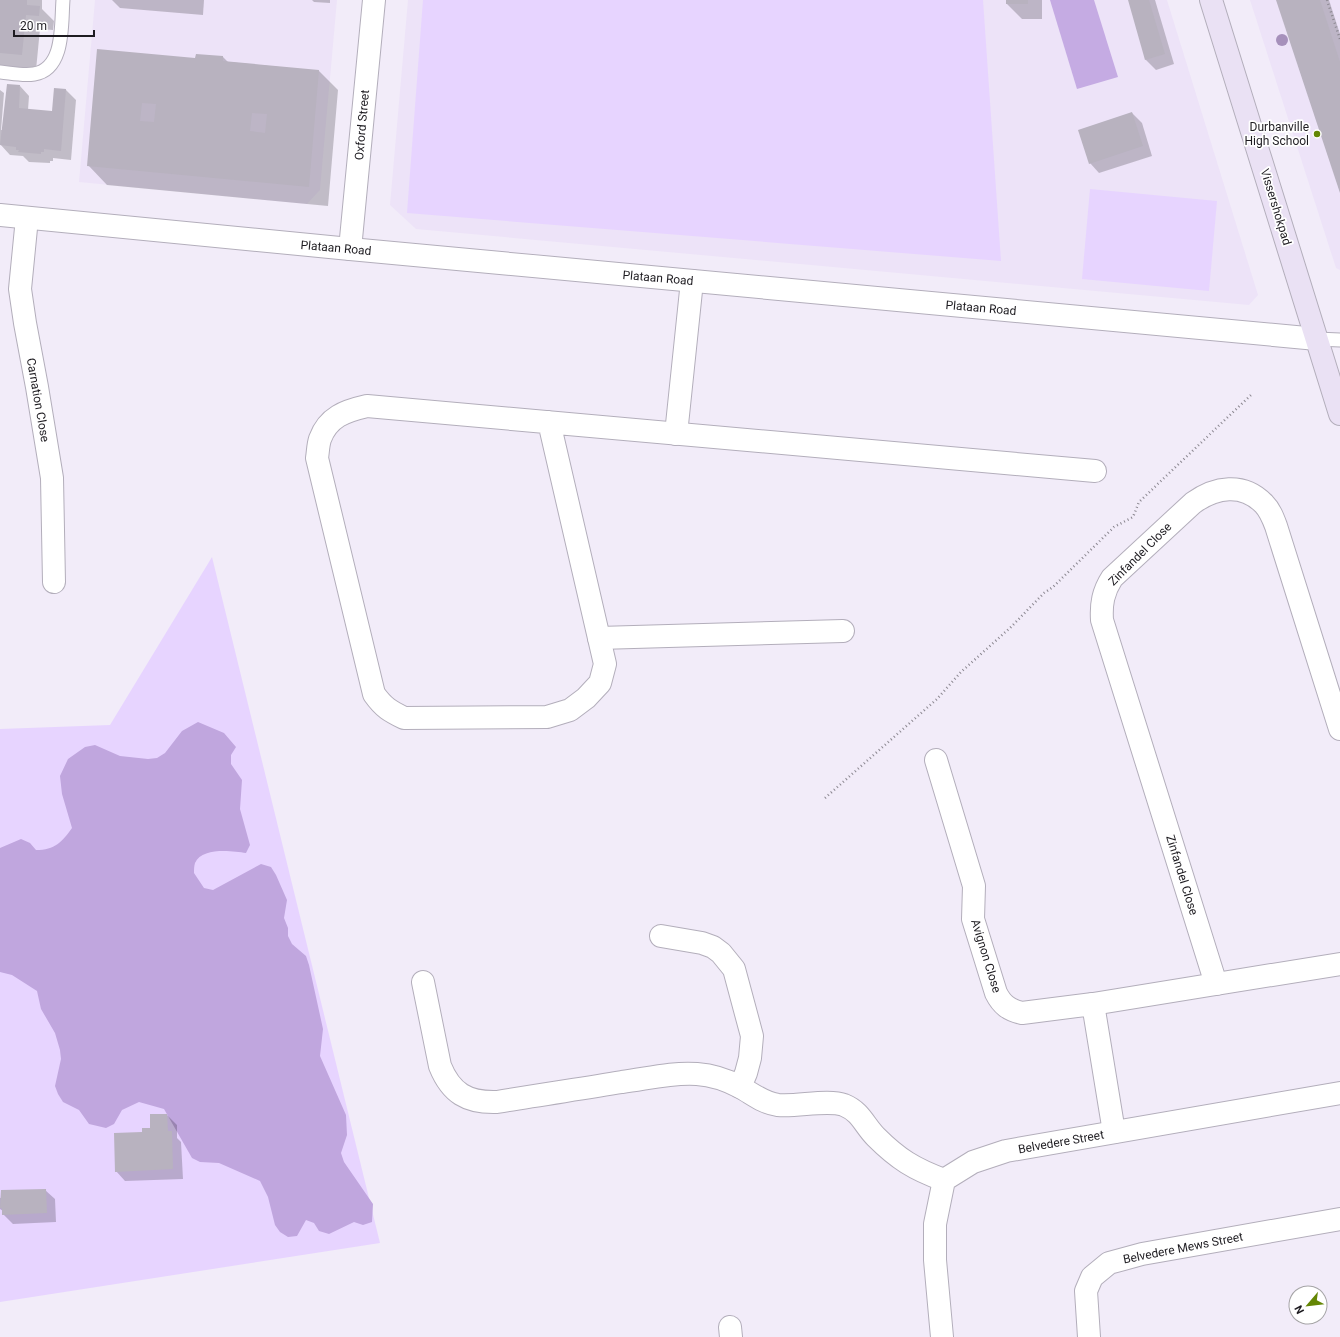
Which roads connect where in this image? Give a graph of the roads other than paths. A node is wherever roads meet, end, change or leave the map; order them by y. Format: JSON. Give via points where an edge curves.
{"nodes":[{"id":1,"x":63,"y":0,"type":"edge"},
{"id":2,"x":374,"y":0,"type":"edge"},
{"id":3,"x":1211,"y":0,"type":"edge"},
{"id":4,"x":0,"y":72,"type":"edge"},
{"id":5,"x":0,"y":215,"type":"edge"},
{"id":6,"x":27,"y":218,"type":"junction"},
{"id":7,"x":350,"y":249,"type":"junction"},
{"id":8,"x":692,"y":281,"type":"junction"},
{"id":9,"x":1317,"y":339,"type":"junction"},
{"id":10,"x":1340,"y":340,"type":"edge"},
{"id":11,"x":1340,"y":414,"type":"edge"},
{"id":12,"x":549,"y":422,"type":"junction"},
{"id":13,"x":676,"y":434,"type":"junction"},
{"id":14,"x":1095,"y":471,"type":"dead end"},
{"id":15,"x":54,"y":582,"type":"dead end"},
{"id":16,"x":843,"y":631,"type":"dead end"},
{"id":17,"x":599,"y":638,"type":"junction"},
{"id":18,"x":1340,"y":729,"type":"edge"},
{"id":19,"x":936,"y":760,"type":"dead end"},
{"id":20,"x":661,"y":936,"type":"dead end"},
{"id":21,"x":1340,"y":964,"type":"edge"},
{"id":22,"x":423,"y":982,"type":"dead end"},
{"id":23,"x":1216,"y":984,"type":"junction"},
{"id":24,"x":1093,"y":1004,"type":"junction"},
{"id":25,"x":740,"y":1087,"type":"junction"},
{"id":26,"x":1340,"y":1093,"type":"edge"},
{"id":27,"x":1114,"y":1132,"type":"junction"},
{"id":28,"x":944,"y":1180,"type":"junction"},
{"id":29,"x":1340,"y":1219,"type":"edge"},
{"id":30,"x":942,"y":1337,"type":"edge"},
{"id":31,"x":1089,"y":1337,"type":"edge"}],
"edges":[{"from":1,"to":4,"type":"lane","via":[[59,49],[51,66],[35,74]]},
{"from":2,"to":7,"type":"street","name":"Oxford Street"},
{"from":3,"to":9,"type":"main road","name":"Vissershokpad"},
{"from":5,"to":6,"type":"street","name":"Plataan Road"},
{"from":6,"to":7,"type":"street","name":"Plataan Road"},
{"from":6,"to":15,"type":"street","name":"Carnation Close","via":[[20,289],[52,478]]},
{"from":7,"to":8,"type":"street","name":"Plataan Road"},
{"from":8,"to":9,"type":"street","name":"Plataan Road"},
{"from":8,"to":13,"type":"street"},
{"from":9,"to":10,"type":"lane"},
{"from":9,"to":11,"type":"main road","name":"Vissershokpad"},
{"from":12,"to":13,"type":"street"},
{"from":12,"to":17,"type":"street"},
{"from":12,"to":17,"type":"street","via":[[366,406],[337,416],[328,424],[319,440],[317,458],[374,694],[391,712],[404,718],[548,717],[570,710],[600,683],[605,664]]},
{"from":13,"to":14,"type":"street"},
{"from":16,"to":17,"type":"street"},
{"from":18,"to":23,"type":"street","name":"Zinfandel Close","via":[[1276,526],[1264,504],[1254,496],[1229,489],[1216,490],[1204,495],[1112,578],[1104,594],[1102,620]]},
{"from":19,"to":24,"type":"street","name":"Avignon Close","via":[[974,886],[973,919],[1000,1001],[1006,1007],[1022,1014]]},
{"from":20,"to":25,"type":"street","via":[[712,947],[721,953],[734,969],[752,1036],[750,1058]]},
{"from":21,"to":23,"type":"street"},
{"from":22,"to":25,"type":"street","via":[[440,1066],[445,1078],[463,1096],[474,1101],[497,1102],[682,1074],[712,1076]]},
{"from":23,"to":24,"type":"street"},
{"from":24,"to":27,"type":"street"},
{"from":25,"to":28,"type":"street","via":[[776,1105],[833,1103],[851,1109],[859,1115],[874,1136],[901,1159],[922,1172]]},
{"from":26,"to":27,"type":"street","name":"Belvedere Street"},
{"from":27,"to":28,"type":"street","name":"Belvedere Street","via":[[1006,1151],[973,1162]]},
{"from":28,"to":30,"type":"street","via":[[935,1224],[935,1260]]},
{"from":29,"to":31,"type":"street","name":"Belvedere Mews Street","via":[[1142,1254],[1109,1263],[1092,1276],[1086,1291]]}]}
